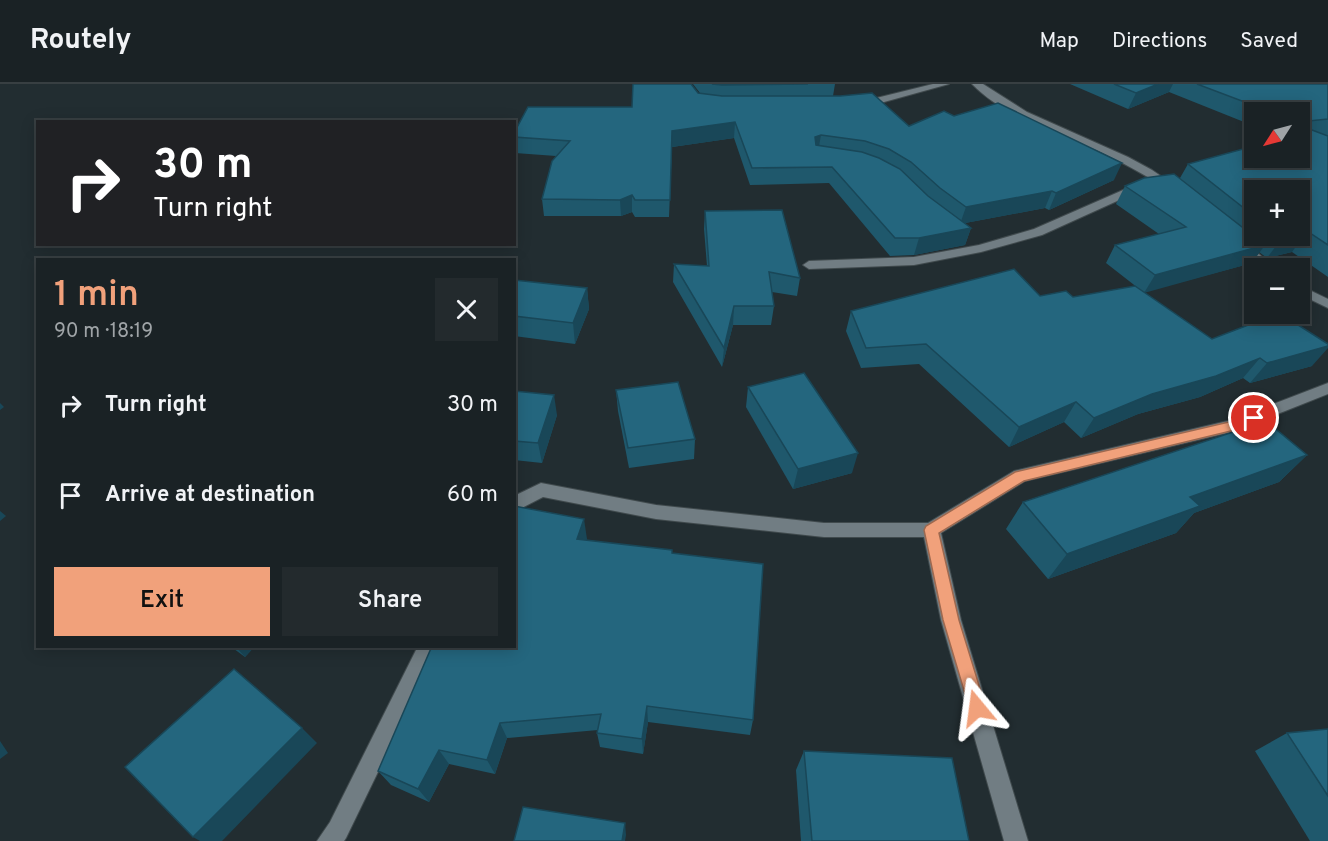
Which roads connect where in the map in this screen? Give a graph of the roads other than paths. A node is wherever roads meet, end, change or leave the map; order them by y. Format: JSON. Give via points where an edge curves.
{"nodes":[{"id":1,"x":944,"y":84,"type":"edge"},
{"id":2,"x":977,"y":84,"type":"edge"},
{"id":3,"x":844,"y":104,"type":"edge"},
{"id":4,"x":964,"y":235,"type":"edge"},
{"id":5,"x":1233,"y":238,"type":"edge"},
{"id":6,"x":981,"y":248,"type":"junction"},
{"id":7,"x":1257,"y":258,"type":"edge"},
{"id":8,"x":809,"y":265,"type":"dead end"},
{"id":9,"x":1310,"y":295,"type":"edge"},
{"id":10,"x":1328,"y":304,"type":"edge"},
{"id":11,"x":1328,"y":388,"type":"edge"},
{"id":12,"x":516,"y":504,"type":"edge"},
{"id":13,"x":931,"y":530,"type":"junction"},
{"id":14,"x":428,"y":648,"type":"edge"},
{"id":15,"x":329,"y":841,"type":"edge"},
{"id":16,"x":1016,"y":841,"type":"edge"}],
"edges":[{"from":1,"to":3,"type":"street","via":[[867,104]]},
{"from":2,"to":6,"type":"street","via":[[998,101],[1119,156],[1173,189],[1134,189],[1038,232]]},
{"from":4,"to":6,"type":"street"},
{"from":5,"to":7,"type":"street"},
{"from":6,"to":8,"type":"street","via":[[914,261]]},
{"from":9,"to":10,"type":"street"},
{"from":11,"to":13,"type":"street","via":[[1235,425],[1020,476]]},
{"from":12,"to":13,"type":"street","via":[[541,490],[656,512],[824,530]]},
{"from":13,"to":16,"type":"street","via":[[951,620]]},
{"from":14,"to":15,"type":"street"}]}
